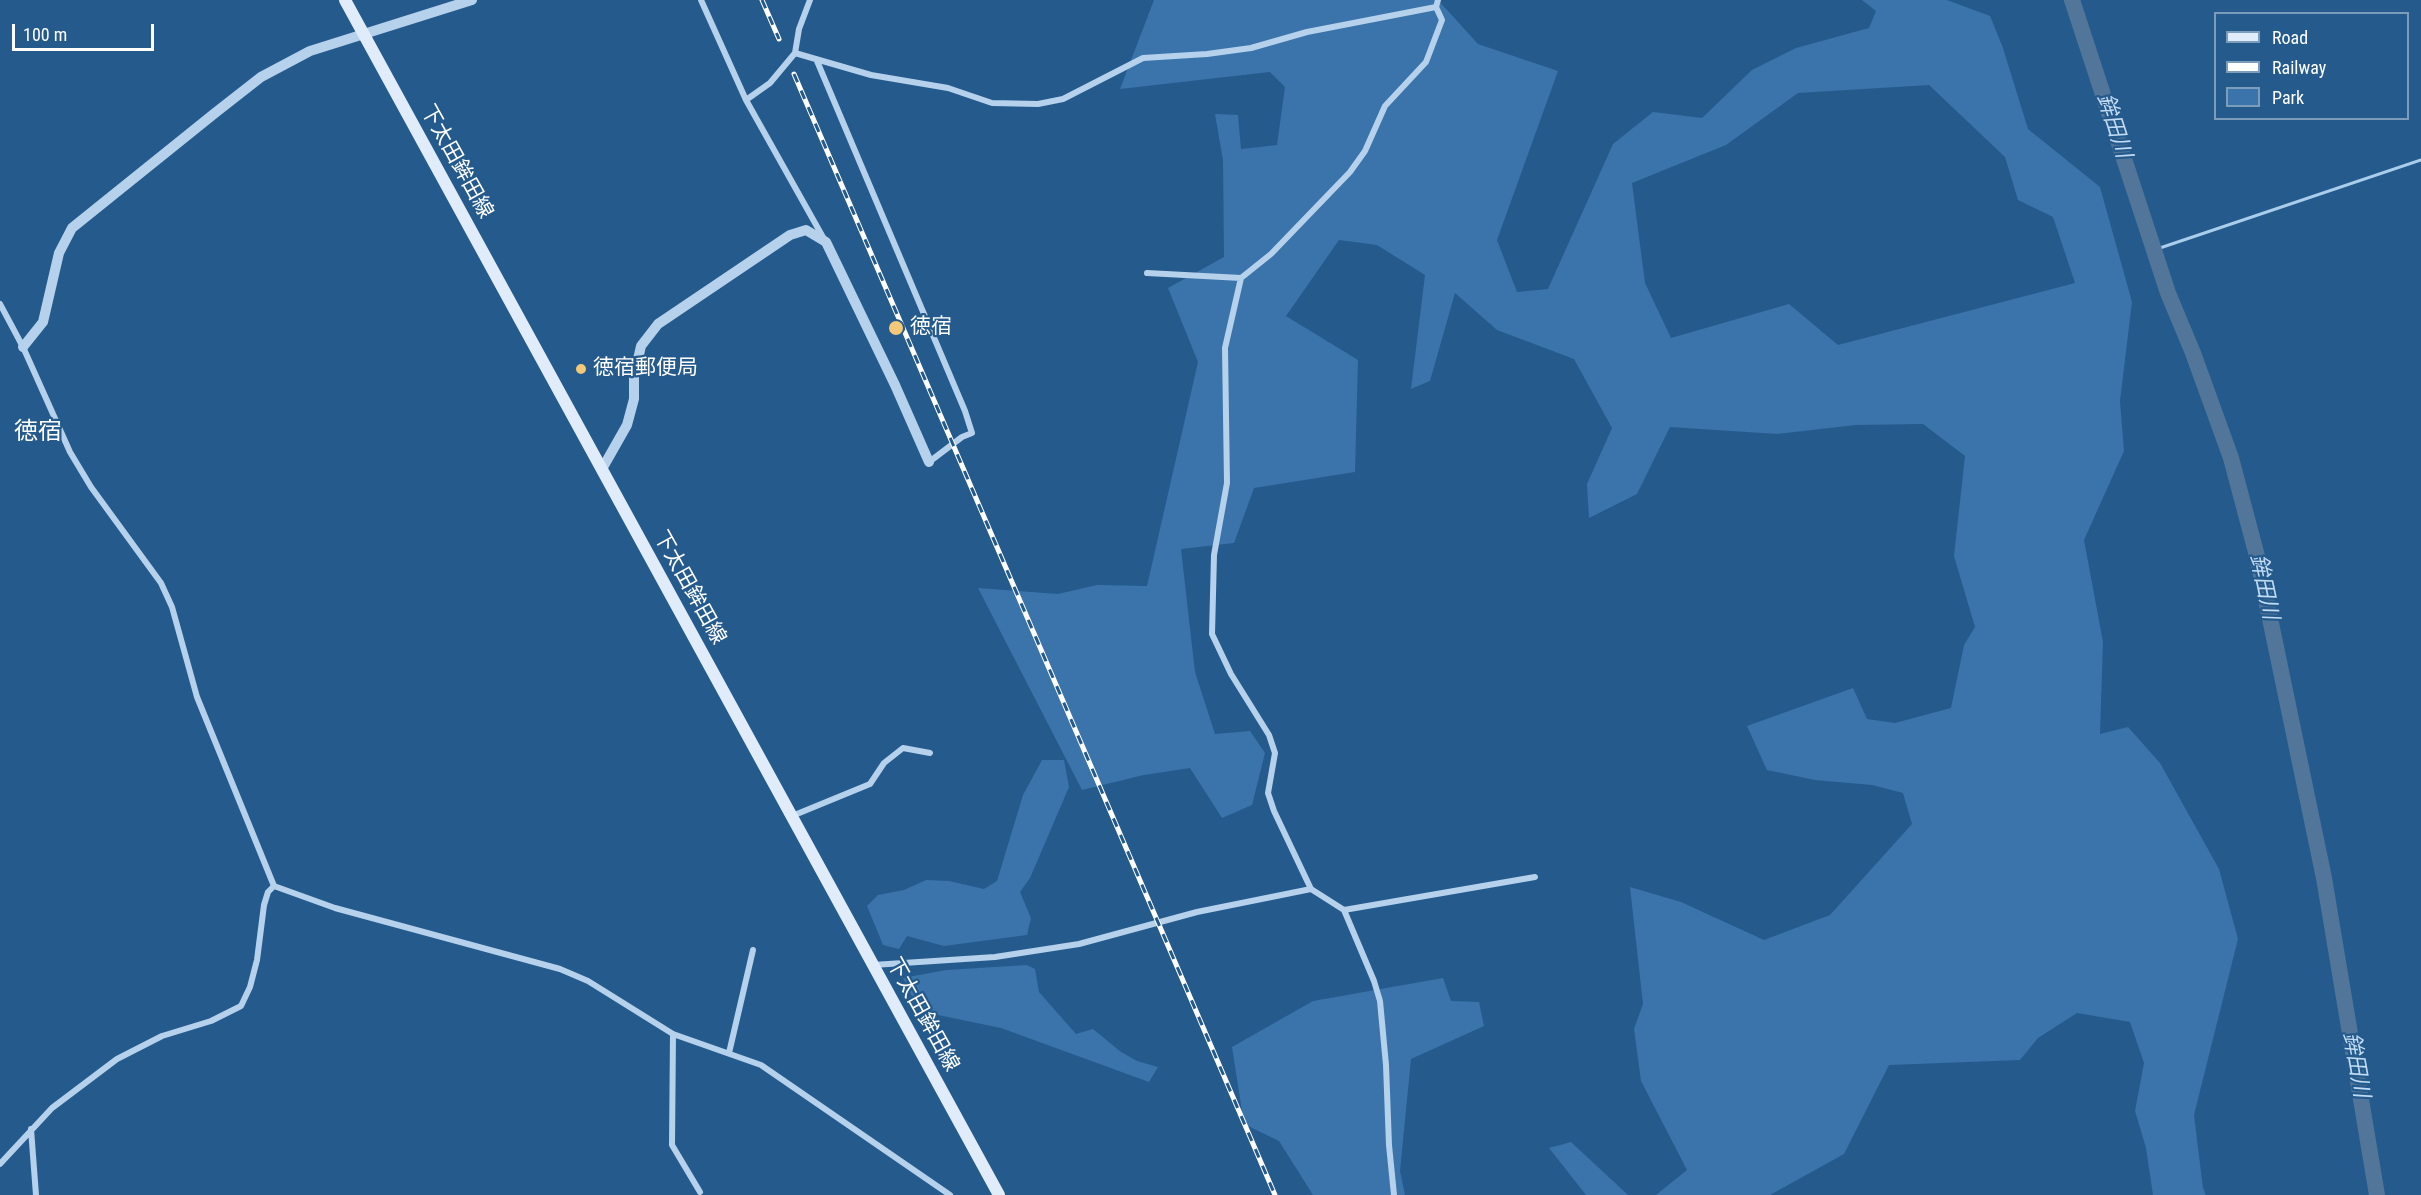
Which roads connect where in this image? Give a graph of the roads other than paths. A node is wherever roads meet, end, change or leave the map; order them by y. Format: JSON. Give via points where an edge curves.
{"nodes":[{"id":1,"x":345,"y":0,"type":"edge"},
{"id":2,"x":472,"y":0,"type":"edge"},
{"id":3,"x":701,"y":0,"type":"edge"},
{"id":4,"x":810,"y":0,"type":"edge"},
{"id":5,"x":1437,"y":3,"type":"edge"},
{"id":6,"x":363,"y":33,"type":"junction"},
{"id":7,"x":795,"y":53,"type":"junction"},
{"id":8,"x":817,"y":61,"type":"junction"},
{"id":9,"x":746,"y":100,"type":"junction"},
{"id":10,"x":826,"y":242,"type":"junction"},
{"id":11,"x":1147,"y":273,"type":"dead end"},
{"id":12,"x":1241,"y":278,"type":"junction"},
{"id":13,"x":0,"y":304,"type":"edge"},
{"id":14,"x":23,"y":347,"type":"junction"},
{"id":15,"x":929,"y":462,"type":"joint"},
{"id":16,"x":602,"y":470,"type":"junction"},
{"id":17,"x":930,"y":753,"type":"dead end"},
{"id":18,"x":791,"y":816,"type":"junction"},
{"id":19,"x":1535,"y":877,"type":"dead end"},
{"id":20,"x":274,"y":886,"type":"junction"},
{"id":21,"x":1311,"y":889,"type":"junction"},
{"id":22,"x":1344,"y":910,"type":"junction"},
{"id":23,"x":753,"y":950,"type":"dead end"},
{"id":24,"x":873,"y":965,"type":"junction"},
{"id":25,"x":673,"y":1034,"type":"junction"},
{"id":26,"x":729,"y":1053,"type":"junction"},
{"id":27,"x":32,"y":1130,"type":"junction"},
{"id":28,"x":0,"y":1164,"type":"edge"},
{"id":29,"x":700,"y":1192,"type":"dead end"},
{"id":30,"x":36,"y":1195,"type":"edge"},
{"id":31,"x":950,"y":1195,"type":"edge"},
{"id":32,"x":999,"y":1195,"type":"edge"},
{"id":33,"x":1394,"y":1195,"type":"edge"}],
"edges":[{"from":1,"to":6,"type":"main road","name":"下太田鉾田線"},
{"from":2,"to":6,"type":"street"},
{"from":3,"to":9,"type":"street"},
{"from":4,"to":7,"type":"street"},
{"from":5,"to":8,"type":"street","via":[[1251,48],[1143,58],[1063,99],[1038,104],[992,103],[948,88]]},
{"from":5,"to":12,"type":"street","via":[[1442,20],[1426,62],[1385,106],[1365,151],[1350,172],[1271,254]]},
{"from":6,"to":14,"type":"street","via":[[310,51],[261,78],[72,228],[58,253],[43,322]]},
{"from":6,"to":16,"type":"main road","name":"下太田鉾田線"},
{"from":7,"to":8,"type":"street"},
{"from":7,"to":9,"type":"street","via":[[770,82]]},
{"from":8,"to":15,"type":"street","via":[[966,411],[972,433]]},
{"from":9,"to":10,"type":"street"},
{"from":10,"to":15,"type":"street"},
{"from":10,"to":16,"type":"street","via":[[806,230],[790,235],[658,324],[641,346],[627,425]]},
{"from":11,"to":12,"type":"street"},
{"from":12,"to":21,"type":"street","via":[[1225,348],[1227,483],[1214,555],[1212,634],[1231,674],[1269,735],[1275,753],[1268,793]]},
{"from":13,"to":14,"type":"street"},
{"from":14,"to":20,"type":"street","via":[[70,452],[160,583],[172,607],[197,697]]},
{"from":16,"to":18,"type":"main road","name":"下太田鉾田線"},
{"from":17,"to":18,"type":"street","via":[[903,748],[884,763],[870,784]]},
{"from":18,"to":24,"type":"main road","name":"下太田鉾田線"},
{"from":19,"to":22,"type":"street"},
{"from":20,"to":25,"type":"street","via":[[345,911],[560,969],[588,981]]},
{"from":20,"to":27,"type":"street","via":[[264,905],[257,960],[241,1006],[211,1021],[162,1036],[117,1059],[52,1108]]},
{"from":21,"to":22,"type":"street"},
{"from":21,"to":24,"type":"street","via":[[1197,912],[1101,939],[995,957]]},
{"from":22,"to":33,"type":"street","via":[[1380,1001]]},
{"from":23,"to":26,"type":"street"},
{"from":24,"to":32,"type":"main road","name":"下太田鉾田線"},
{"from":25,"to":26,"type":"street"},
{"from":25,"to":29,"type":"street","via":[[672,1145]]},
{"from":26,"to":31,"type":"street","via":[[760,1065]]},
{"from":27,"to":28,"type":"street"},
{"from":27,"to":30,"type":"street"}]}
